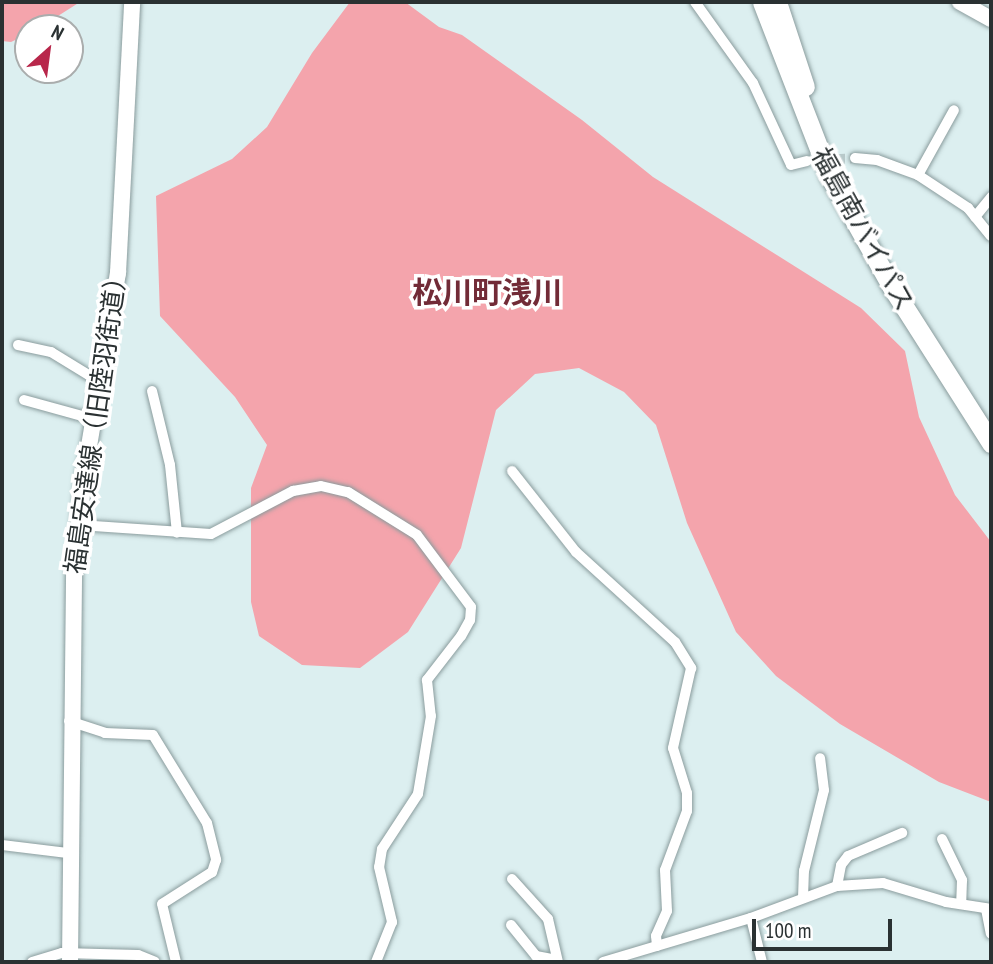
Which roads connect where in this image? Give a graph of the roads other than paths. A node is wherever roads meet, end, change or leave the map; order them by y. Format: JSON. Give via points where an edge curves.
{"nodes":[{"id":1,"x":132,"y":2,"type":"edge"},
{"id":2,"x":695,"y":2,"type":"edge"},
{"id":3,"x":762,"y":2,"type":"edge"},
{"id":4,"x":777,"y":2,"type":"edge"},
{"id":5,"x":960,"y":2,"type":"edge"},
{"id":6,"x":991,"y":19,"type":"edge"},
{"id":7,"x":954,"y":110,"type":"dead end"},
{"id":8,"x":855,"y":158,"type":"tunnel mouth"},
{"id":9,"x":807,"y":161,"type":"tunnel mouth"},
{"id":10,"x":918,"y":175,"type":"junction"},
{"id":11,"x":991,"y":197,"type":"edge"},
{"id":12,"x":975,"y":216,"type":"junction"},
{"id":13,"x":991,"y":236,"type":"edge"},
{"id":14,"x":18,"y":345,"type":"dead end"},
{"id":15,"x":100,"y":382,"type":"junction"},
{"id":16,"x":152,"y":391,"type":"dead end"},
{"id":17,"x":24,"y":400,"type":"dead end"},
{"id":18,"x":93,"y":419,"type":"junction"},
{"id":19,"x":991,"y":423,"type":"edge"},
{"id":20,"x":991,"y":443,"type":"edge"},
{"id":21,"x":512,"y":471,"type":"dead end"},
{"id":22,"x":79,"y":525,"type":"junction"},
{"id":23,"x":177,"y":533,"type":"junction"},
{"id":24,"x":69,"y":721,"type":"junction"},
{"id":25,"x":820,"y":758,"type":"dead end"},
{"id":26,"x":902,"y":833,"type":"dead end"},
{"id":27,"x":942,"y":839,"type":"dead end"},
{"id":28,"x":2,"y":845,"type":"edge"},
{"id":29,"x":68,"y":853,"type":"junction"},
{"id":30,"x":512,"y":879,"type":"dead end"},
{"id":31,"x":838,"y":886,"type":"junction"},
{"id":32,"x":803,"y":898,"type":"junction"},
{"id":33,"x":961,"y":904,"type":"junction"},
{"id":34,"x":988,"y":909,"type":"edge"},
{"id":35,"x":751,"y":918,"type":"junction"},
{"id":36,"x":511,"y":925,"type":"dead end"},
{"id":37,"x":991,"y":934,"type":"edge"},
{"id":38,"x":657,"y":946,"type":"junction"},
{"id":39,"x":70,"y":958,"type":"edge"},
{"id":40,"x":557,"y":961,"type":"edge"},
{"id":41,"x":32,"y":962,"type":"edge"},
{"id":42,"x":155,"y":962,"type":"edge"},
{"id":43,"x":176,"y":962,"type":"edge"},
{"id":44,"x":376,"y":962,"type":"edge"},
{"id":45,"x":603,"y":962,"type":"edge"},
{"id":46,"x":762,"y":962,"type":"edge"}],
"edges":[{"from":1,"to":15,"type":"main road","name":"福島安達線（旧陸羽街道）","via":[[118,273]]},
{"from":2,"to":9,"type":"street","via":[[753,83],[791,165]]},
{"from":3,"to":20,"type":"highway","name":"福島南バイパス","via":[[829,174],[893,289]]},
{"from":4,"to":19,"type":"highway","name":"福島南バイパス","via":[[807,91],[873,234]]},
{"from":5,"to":6,"type":"main road"},
{"from":7,"to":10,"type":"street"},
{"from":8,"to":10,"type":"street","via":[[877,160]]},
{"from":10,"to":12,"type":"street"},
{"from":11,"to":12,"type":"street"},
{"from":12,"to":13,"type":"street"},
{"from":14,"to":15,"type":"street","via":[[51,352]]},
{"from":15,"to":18,"type":"main road","name":"福島安達線（旧陸羽街道）"},
{"from":16,"to":23,"type":"street","via":[[170,465]]},
{"from":17,"to":18,"type":"street"},
{"from":18,"to":22,"type":"main road","name":"福島安達線（旧陸羽街道）"},
{"from":21,"to":38,"type":"street","via":[[576,552],[676,642],[691,668],[673,748],[687,793],[687,811],[665,870],[667,911],[656,936]]},
{"from":22,"to":23,"type":"street"},
{"from":22,"to":24,"type":"main road","name":"福島安達線（旧陸羽街道）"},
{"from":23,"to":44,"type":"street","via":[[211,534],[293,491],[321,486],[348,492],[417,535],[471,607],[466,628],[427,680],[431,716],[418,794],[382,849],[379,867],[392,922]]},
{"from":24,"to":29,"type":"main road","name":"福島安達線（旧陸羽街道）"},
{"from":24,"to":43,"type":"street","via":[[105,733],[153,735],[208,822],[216,860],[212,872],[162,904]]},
{"from":25,"to":32,"type":"street","via":[[824,790],[804,871]]},
{"from":26,"to":31,"type":"street","via":[[848,856],[841,865]]},
{"from":27,"to":33,"type":"street","via":[[962,880]]},
{"from":28,"to":29,"type":"street"},
{"from":29,"to":39,"type":"main road","name":"福島安達線（旧陸羽街道）"},
{"from":30,"to":40,"type":"street","via":[[548,919]]},
{"from":31,"to":32,"type":"street"},
{"from":31,"to":33,"type":"street","via":[[883,883]]},
{"from":32,"to":35,"type":"street"},
{"from":33,"to":34,"type":"street"},
{"from":34,"to":37,"type":"street"},
{"from":35,"to":38,"type":"street"},
{"from":35,"to":46,"type":"street"},
{"from":36,"to":40,"type":"street","via":[[536,956]]},
{"from":38,"to":45,"type":"street"},
{"from":39,"to":41,"type":"street"},
{"from":39,"to":42,"type":"street","via":[[138,955]]}]}
